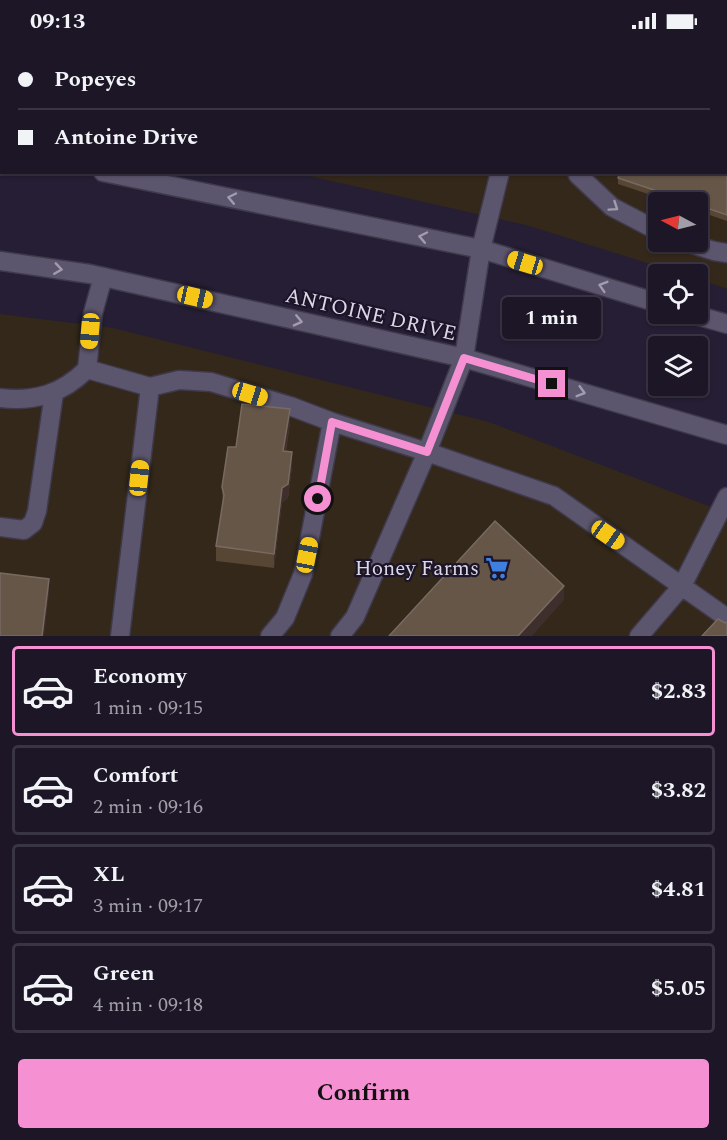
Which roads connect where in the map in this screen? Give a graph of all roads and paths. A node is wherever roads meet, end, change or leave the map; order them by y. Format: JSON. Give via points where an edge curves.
{"nodes":[{"id":1,"x":123,"y":174,"type":"edge"},
{"id":2,"x":500,"y":174,"type":"edge"},
{"id":3,"x":578,"y":174,"type":"edge"},
{"id":4,"x":174,"y":179,"type":"edge"},
{"id":5,"x":648,"y":226,"type":"edge"},
{"id":6,"x":481,"y":249,"type":"junction"},
{"id":7,"x":708,"y":249,"type":"edge"},
{"id":8,"x":727,"y":253,"type":"edge"},
{"id":9,"x":0,"y":261,"type":"edge"},
{"id":10,"x":103,"y":277,"type":"junction"},
{"id":11,"x":648,"y":300,"type":"edge"},
{"id":12,"x":708,"y":319,"type":"edge"},
{"id":13,"x":727,"y":324,"type":"edge"},
{"id":14,"x":464,"y":358,"type":"junction"},
{"id":15,"x":87,"y":369,"type":"junction"},
{"id":16,"x":150,"y":387,"type":"junction"},
{"id":17,"x":54,"y":393,"type":"junction"},
{"id":18,"x":0,"y":398,"type":"edge"},
{"id":19,"x":332,"y":422,"type":"junction"},
{"id":20,"x":727,"y":435,"type":"edge"},
{"id":21,"x":427,"y":452,"type":"junction"},
{"id":22,"x":727,"y":497,"type":"edge"},
{"id":23,"x":0,"y":527,"type":"edge"},
{"id":24,"x":681,"y":586,"type":"junction"},
{"id":25,"x":727,"y":618,"type":"edge"},
{"id":26,"x":120,"y":636,"type":"edge"},
{"id":27,"x":270,"y":636,"type":"edge"},
{"id":28,"x":340,"y":636,"type":"edge"},
{"id":29,"x":639,"y":636,"type":"edge"}],
"edges":[{"from":1,"to":4,"type":"main road"},
{"from":2,"to":6,"type":"main road"},
{"from":3,"to":5,"type":"main road","one_way":true,"via":[[612,207]]},
{"from":6,"to":4,"type":"main road","one_way":true},
{"from":11,"to":6,"type":"main road","one_way":true},
{"from":6,"to":14,"type":"main road"},
{"from":7,"to":8,"type":"main road"},
{"from":9,"to":10,"type":"main road","name":"ANTOINE DRIVE","one_way":true},
{"from":10,"to":14,"type":"main road","name":"ANTOINE DRIVE","one_way":true},
{"from":10,"to":15,"type":"main road","via":[[93,314]]},
{"from":12,"to":13,"type":"main road"},
{"from":14,"to":20,"type":"main road","name":"ANTOINE DRIVE","one_way":true},
{"from":14,"to":21,"type":"main road"},
{"from":15,"to":16,"type":"main road"},
{"from":15,"to":17,"type":"main road"},
{"from":16,"to":19,"type":"main road","via":[[179,380],[211,382]]},
{"from":16,"to":26,"type":"main road"},
{"from":17,"to":18,"type":"main road"},
{"from":17,"to":23,"type":"main road","via":[[33,523],[24,530]]},
{"from":19,"to":21,"type":"main road"},
{"from":19,"to":27,"type":"main road","via":[[303,573],[285,618]]},
{"from":21,"to":24,"type":"main road","via":[[554,496]]},
{"from":21,"to":28,"type":"main road","via":[[355,617]]},
{"from":22,"to":24,"type":"main road"},
{"from":24,"to":25,"type":"main road"},
{"from":24,"to":29,"type":"main road"}]}
